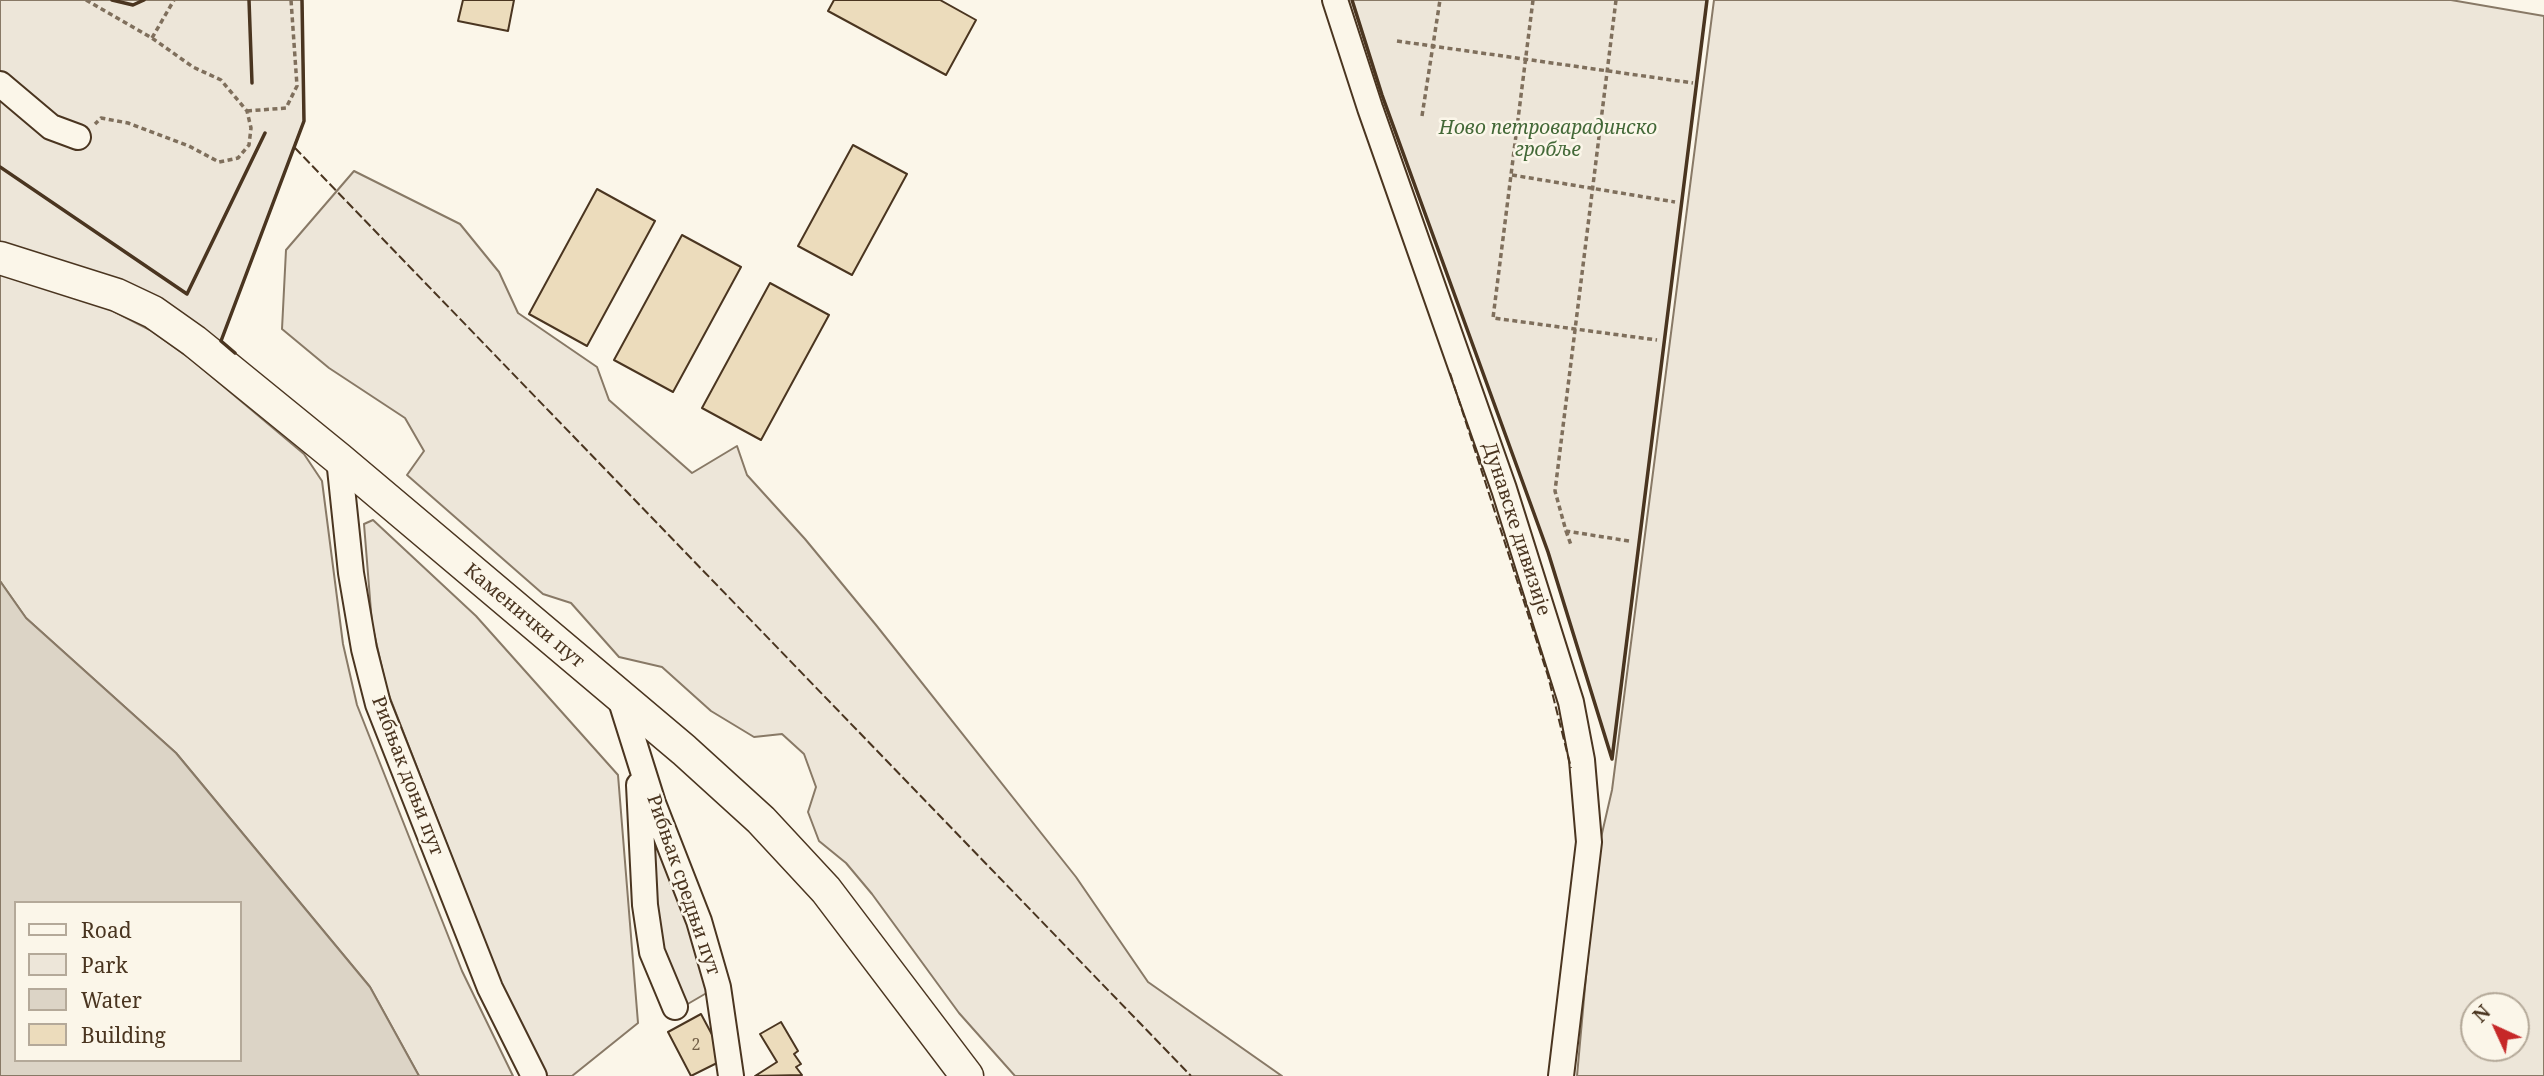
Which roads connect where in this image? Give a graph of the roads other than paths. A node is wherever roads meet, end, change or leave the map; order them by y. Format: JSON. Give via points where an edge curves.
{"nodes":[{"id":1,"x":1335,"y":0,"type":"edge"},
{"id":2,"x":0,"y":84,"type":"edge"},
{"id":3,"x":78,"y":136,"type":"road end"},
{"id":4,"x":0,"y":258,"type":"edge"},
{"id":5,"x":339,"y":459,"type":"junction"},
{"id":6,"x":620,"y":698,"type":"junction"},
{"id":7,"x":637,"y":753,"type":"junction"},
{"id":8,"x":675,"y":1007,"type":"dead end"},
{"id":9,"x":534,"y":1076,"type":"edge"},
{"id":10,"x":731,"y":1076,"type":"edge"},
{"id":11,"x":967,"y":1076,"type":"edge"},
{"id":12,"x":1561,"y":1076,"type":"edge"}],
"edges":[{"from":1,"to":12,"type":"street","name":"Дунавске дивизије","via":[[1504,489],[1571,702],[1582,760],[1589,842]]},
{"from":2,"to":3,"type":"street","via":[[51,127]]},
{"from":4,"to":5,"type":"main road","name":"Каменички пут","via":[[117,295],[153,312]]},
{"from":5,"to":6,"type":"main road","name":"Каменички пут"},
{"from":5,"to":9,"type":"street","name":"Рибњак доњи пут","via":[[351,573],[378,704],[491,988]]},
{"from":6,"to":7,"type":"street","name":"Рибњак средњи пут"},
{"from":6,"to":11,"type":"main road","name":"Каменички пут","via":[[761,820],[826,890]]},
{"from":7,"to":8,"type":"street","via":[[645,905],[652,951]]},
{"from":7,"to":10,"type":"street","name":"Рибњак средњи пут","via":[[699,921],[714,974]]}]}
